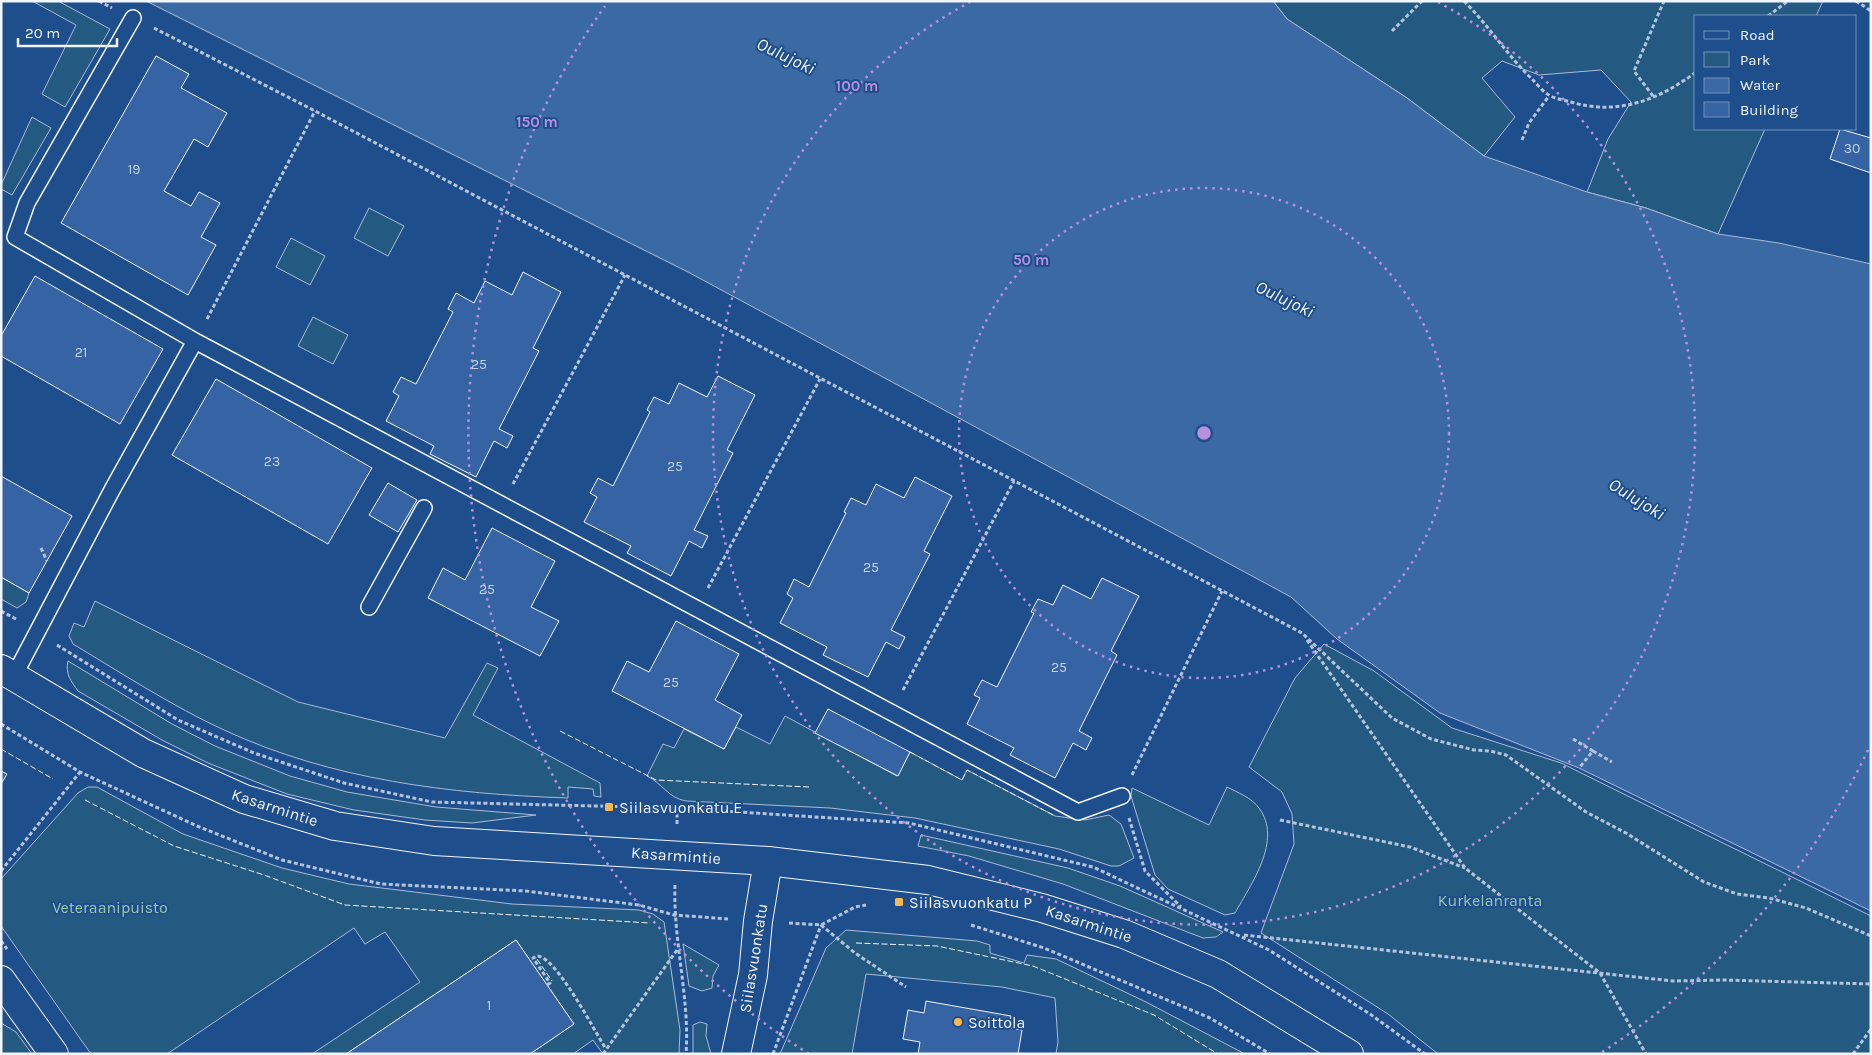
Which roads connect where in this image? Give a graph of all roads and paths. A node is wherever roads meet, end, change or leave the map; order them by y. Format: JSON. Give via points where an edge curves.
{"nodes":[{"id":1,"x":99,"y":1,"type":"edge"},
{"id":2,"x":1422,"y":1,"type":"edge"},
{"id":3,"x":1464,"y":1,"type":"edge"},
{"id":4,"x":1664,"y":1,"type":"edge"},
{"id":5,"x":1788,"y":1,"type":"edge"},
{"id":6,"x":1856,"y":1,"type":"edge"},
{"id":7,"x":1871,"y":11,"type":"edge"},
{"id":8,"x":1769,"y":15,"type":"edge"},
{"id":9,"x":133,"y":18,"type":"junction"},
{"id":10,"x":1392,"y":31,"type":"dead end"},
{"id":11,"x":1694,"y":73,"type":"edge"},
{"id":12,"x":1549,"y":96,"type":"junction"},
{"id":13,"x":1653,"y":96,"type":"junction"},
{"id":14,"x":315,"y":111,"type":"junction"},
{"id":15,"x":1522,"y":140,"type":"dead end"},
{"id":16,"x":625,"y":276,"type":"junction"},
{"id":17,"x":195,"y":341,"type":"junction"},
{"id":18,"x":820,"y":379,"type":"junction"},
{"id":19,"x":1014,"y":481,"type":"junction"},
{"id":20,"x":502,"y":505,"type":"junction"},
{"id":21,"x":424,"y":508,"type":"dead end"},
{"id":22,"x":1222,"y":591,"type":"junction"},
{"id":23,"x":369,"y":607,"type":"dead end"},
{"id":24,"x":697,"y":609,"type":"junction"},
{"id":25,"x":1,"y":611,"type":"edge"},
{"id":26,"x":36,"y":631,"type":"junction"},
{"id":27,"x":1302,"y":633,"type":"junction"},
{"id":28,"x":8,"y":673,"type":"edge"},
{"id":29,"x":892,"y":712,"type":"junction"},
{"id":30,"x":1573,"y":739,"type":"dead end"},
{"id":31,"x":1593,"y":751,"type":"junction"},
{"id":32,"x":1612,"y":762,"type":"dead end"},
{"id":33,"x":1579,"y":768,"type":"dead end"},
{"id":34,"x":80,"y":772,"type":"dead end"},
{"id":35,"x":1122,"y":796,"type":"junction"},
{"id":36,"x":1280,"y":820,"type":"dead end"},
{"id":37,"x":768,"y":862,"type":"junction"},
{"id":38,"x":1466,"y":868,"type":"junction"},
{"id":39,"x":1,"y":871,"type":"edge"},
{"id":40,"x":872,"y":905,"type":"dead end"},
{"id":41,"x":1184,"y":909,"type":"junction"},
{"id":42,"x":674,"y":915,"type":"dead end"},
{"id":43,"x":963,"y":922,"type":"dead end"},
{"id":44,"x":821,"y":926,"type":"junction"},
{"id":45,"x":1240,"y":935,"type":"junction"},
{"id":46,"x":1871,"y":936,"type":"edge"},
{"id":47,"x":678,"y":950,"type":"junction"},
{"id":48,"x":1600,"y":973,"type":"junction"},
{"id":49,"x":1,"y":980,"type":"edge"},
{"id":50,"x":1871,"y":984,"type":"edge"},
{"id":51,"x":547,"y":985,"type":"dead end"},
{"id":52,"x":906,"y":987,"type":"dead end"},
{"id":53,"x":1871,"y":1029,"type":"edge"},
{"id":54,"x":606,"y":1049,"type":"junction"},
{"id":55,"x":54,"y":1054,"type":"edge"},
{"id":56,"x":603,"y":1054,"type":"edge"},
{"id":57,"x":686,"y":1054,"type":"edge"},
{"id":58,"x":736,"y":1054,"type":"edge"},
{"id":59,"x":773,"y":1054,"type":"edge"},
{"id":60,"x":1270,"y":1054,"type":"edge"},
{"id":61,"x":1349,"y":1054,"type":"edge"},
{"id":62,"x":1425,"y":1054,"type":"edge"},
{"id":63,"x":1646,"y":1054,"type":"edge"},
{"id":64,"x":1853,"y":1054,"type":"edge"}],
"edges":[{"from":1,"to":9,"type":"path"},
{"from":2,"to":10,"type":"path"},
{"from":3,"to":12,"type":"path","via":[[1512,60]]},
{"from":4,"to":13,"type":"path","via":[[1634,71]]},
{"from":5,"to":8,"type":"path"},
{"from":6,"to":7,"type":"path"},
{"from":9,"to":14,"type":"path"},
{"from":9,"to":17,"type":"lane","via":[[27,203],[15,237]]},
{"from":11,"to":13,"type":"path","via":[[1677,86]]},
{"from":12,"to":13,"type":"path","via":[[1606,108],[1628,106]]},
{"from":12,"to":15,"type":"path","via":[[1529,123]]},
{"from":14,"to":16,"type":"path"},
{"from":14,"to":17,"type":"path"},
{"from":16,"to":18,"type":"path"},
{"from":16,"to":20,"type":"path"},
{"from":17,"to":20,"type":"lane"},
{"from":17,"to":26,"type":"lane"},
{"from":18,"to":19,"type":"path"},
{"from":18,"to":24,"type":"path"},
{"from":19,"to":22,"type":"path"},
{"from":19,"to":29,"type":"path"},
{"from":20,"to":24,"type":"lane"},
{"from":21,"to":23,"type":"lane"},
{"from":22,"to":27,"type":"path"},
{"from":22,"to":35,"type":"path"},
{"from":24,"to":29,"type":"lane"},
{"from":25,"to":26,"type":"path"},
{"from":26,"to":28,"type":"lane"},
{"from":26,"to":41,"type":"path","via":[[178,720],[254,753],[344,783],[432,802],[677,808],[909,823],[1093,867]]},
{"from":27,"to":38,"type":"path"},
{"from":27,"to":46,"type":"path","via":[[1392,718],[1431,739],[1506,755],[1586,812],[1704,882],[1736,894],[1769,898],[1806,908]]},
{"from":28,"to":37,"type":"street","name":"Kasarmintie","via":[[143,753],[244,799],[335,826],[434,841]]},
{"from":29,"to":35,"type":"lane","via":[[1078,812]]},
{"from":30,"to":31,"type":"path"},
{"from":31,"to":32,"type":"path"},
{"from":31,"to":33,"type":"path"},
{"from":34,"to":39,"type":"path"},
{"from":35,"to":41,"type":"path","via":[[1145,871]]},
{"from":36,"to":38,"type":"path","via":[[1410,847]]},
{"from":37,"to":58,"type":"street","name":"Siilasvuonkatu","via":[[753,975]]},
{"from":37,"to":61,"type":"street","name":"Kasarmintie","via":[[928,880],[1042,908],[1124,934],[1218,974]]},
{"from":38,"to":48,"type":"path"},
{"from":40,"to":44,"type":"path","via":[[854,907]]},
{"from":41,"to":45,"type":"path"},
{"from":42,"to":47,"type":"path"},
{"from":43,"to":60,"type":"path","via":[[1044,948],[1210,1018]]},
{"from":44,"to":52,"type":"path"},
{"from":44,"to":59,"type":"path"},
{"from":45,"to":48,"type":"path"},
{"from":45,"to":62,"type":"path","via":[[1370,1014]]},
{"from":47,"to":54,"type":"path"},
{"from":47,"to":57,"type":"path","via":[[688,1031]]},
{"from":48,"to":50,"type":"path","via":[[1673,981]]},
{"from":48,"to":63,"type":"path"},
{"from":49,"to":55,"type":"street"},
{"from":51,"to":54,"type":"path","via":[[550,983],[533,958],[537,956],[545,958],[562,977]]},
{"from":53,"to":64,"type":"path"},
{"from":54,"to":56,"type":"path"}]}
